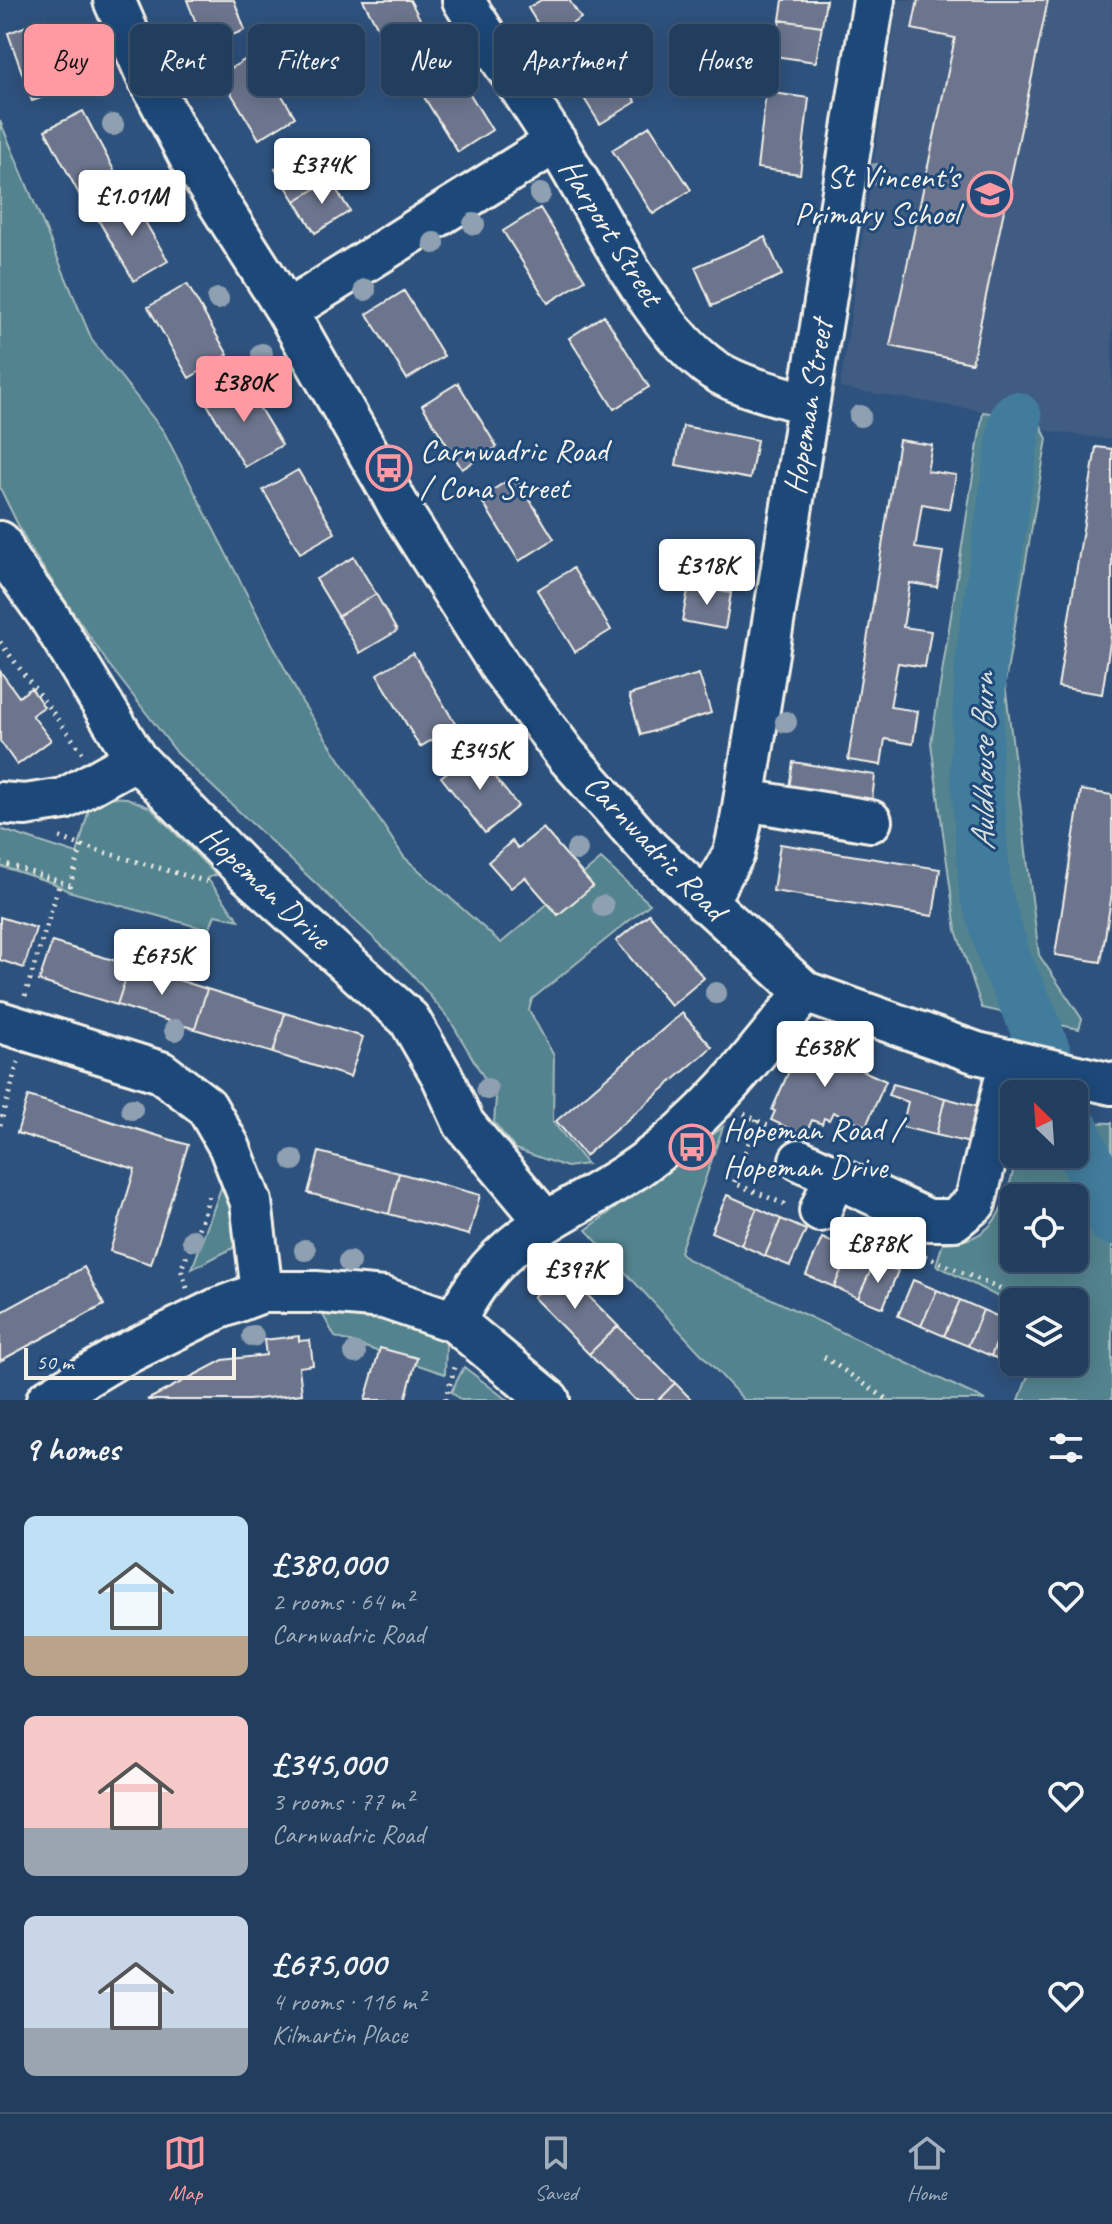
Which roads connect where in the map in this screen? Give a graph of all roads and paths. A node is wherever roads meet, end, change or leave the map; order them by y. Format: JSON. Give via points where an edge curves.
{"nodes":[{"id":1,"x":114,"y":0,"type":"edge"},
{"id":2,"x":463,"y":0,"type":"edge"},
{"id":3,"x":874,"y":0,"type":"edge"},
{"id":4,"x":556,"y":142,"type":"junction"},
{"id":5,"x":287,"y":311,"type":"junction"},
{"id":6,"x":808,"y":404,"type":"junction"},
{"id":7,"x":0,"y":542,"type":"edge"},
{"id":8,"x":0,"y":642,"type":"edge"},
{"id":9,"x":119,"y":769,"type":"junction"},
{"id":10,"x":745,"y":800,"type":"junction"},
{"id":11,"x":12,"y":804,"type":"edge"},
{"id":12,"x":871,"y":821,"type":"dead end"},
{"id":13,"x":82,"y":846,"type":"junction"},
{"id":14,"x":0,"y":862,"type":"edge"},
{"id":15,"x":248,"y":874,"type":"junction"},
{"id":16,"x":60,"y":882,"type":"junction"},
{"id":17,"x":706,"y":903,"type":"junction"},
{"id":18,"x":805,"y":992,"type":"junction"},
{"id":19,"x":14,"y":1027,"type":"edge"},
{"id":20,"x":994,"y":1057,"type":"junction"},
{"id":21,"x":1105,"y":1082,"type":"edge"},
{"id":22,"x":716,"y":1101,"type":"junction"},
{"id":23,"x":0,"y":1125,"type":"edge"},
{"id":24,"x":229,"y":1146,"type":"junction"},
{"id":25,"x":818,"y":1182,"type":"joint"},
{"id":26,"x":545,"y":1221,"type":"junction"},
{"id":27,"x":262,"y":1292,"type":"junction"},
{"id":28,"x":197,"y":1319,"type":"junction"},
{"id":29,"x":455,"y":1322,"type":"junction"},
{"id":30,"x":824,"y":1357,"type":"dead end"},
{"id":31,"x":47,"y":1400,"type":"edge"},
{"id":32,"x":549,"y":1400,"type":"edge"},
{"id":33,"x":888,"y":1400,"type":"edge"}],
"edges":[{"from":1,"to":5,"type":"street","name":"Carnwadric Road","via":[[190,158]]},
{"from":2,"to":4,"type":"street","name":"Harport Street"},
{"from":3,"to":6,"type":"street","name":"Hopeman Street"},
{"from":4,"to":5,"type":"street"},
{"from":4,"to":6,"type":"street","name":"Harport Street","via":[[646,294],[683,344],[709,367]]},
{"from":5,"to":17,"type":"street","name":"Carnwadric Road","via":[[402,512],[501,668],[566,755],[650,850]]},
{"from":6,"to":10,"type":"street","name":"Hopeman Street"},
{"from":7,"to":9,"type":"street","name":"Hopeman Drive","via":[[48,615]]},
{"from":8,"to":9,"type":"path"},
{"from":9,"to":11,"type":"street","via":[[64,799]]},
{"from":9,"to":15,"type":"street","name":"Hopeman Drive"},
{"from":10,"to":12,"type":"street"},
{"from":10,"to":17,"type":"street","name":"Hopeman Street","via":[[734,853]]},
{"from":11,"to":13,"type":"path","via":[[35,827]]},
{"from":13,"to":15,"type":"path","via":[[229,888]]},
{"from":13,"to":16,"type":"path","via":[[70,885]]},
{"from":14,"to":16,"type":"path"},
{"from":15,"to":26,"type":"street","name":"Hopeman Drive","via":[[409,1019],[464,1124]]},
{"from":16,"to":19,"type":"path"},
{"from":17,"to":18,"type":"street","name":"Carnwadric Road"},
{"from":18,"to":20,"type":"street","name":"Carnwadric Road"},
{"from":18,"to":22,"type":"street"},
{"from":19,"to":23,"type":"path"},
{"from":19,"to":24,"type":"street","via":[[161,1072],[206,1106]]},
{"from":20,"to":21,"type":"street","name":"Carnwadric Road"},
{"from":20,"to":25,"type":"street","via":[[975,1203],[954,1220],[928,1220]]},
{"from":22,"to":25,"type":"path","via":[[798,1141]]},
{"from":22,"to":26,"type":"street","via":[[641,1165]]},
{"from":24,"to":27,"type":"street","via":[[251,1202]]},
{"from":24,"to":28,"type":"path","via":[[221,1155],[181,1269]]},
{"from":26,"to":29,"type":"street","via":[[492,1263]]},
{"from":27,"to":28,"type":"street"},
{"from":27,"to":29,"type":"street","via":[[384,1298]]},
{"from":28,"to":31,"type":"street"},
{"from":29,"to":32,"type":"street"},
{"from":30,"to":33,"type":"path"}]}
